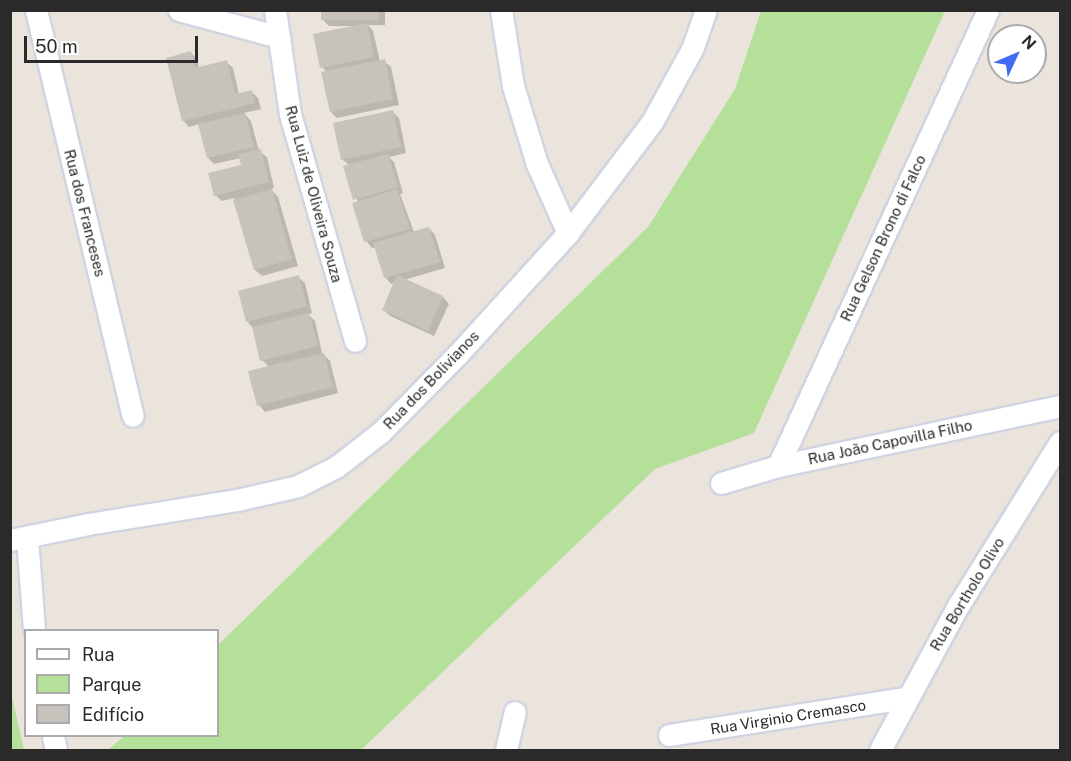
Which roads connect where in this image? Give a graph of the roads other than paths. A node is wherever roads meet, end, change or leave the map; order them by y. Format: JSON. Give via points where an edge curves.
{"nodes":[{"id":1,"x":36,"y":10,"type":"edge"},
{"id":2,"x":179,"y":10,"type":"edge"},
{"id":3,"x":275,"y":10,"type":"edge"},
{"id":4,"x":501,"y":10,"type":"edge"},
{"id":5,"x":706,"y":10,"type":"edge"},
{"id":6,"x":988,"y":10,"type":"edge"},
{"id":7,"x":279,"y":37,"type":"junction"},
{"id":8,"x":568,"y":233,"type":"junction"},
{"id":9,"x":355,"y":340,"type":"dead end"},
{"id":10,"x":1060,"y":406,"type":"edge"},
{"id":11,"x":133,"y":416,"type":"dead end"},
{"id":12,"x":1060,"y":442,"type":"edge"},
{"id":13,"x":778,"y":466,"type":"junction"},
{"id":14,"x":721,"y":483,"type":"dead end"},
{"id":15,"x":19,"y":539,"type":"edge"},
{"id":16,"x":34,"y":629,"type":"edge"},
{"id":17,"x":906,"y":698,"type":"junction"},
{"id":18,"x":515,"y":712,"type":"dead end"},
{"id":19,"x":669,"y":735,"type":"dead end"},
{"id":20,"x":506,"y":750,"type":"edge"},
{"id":21,"x":880,"y":750,"type":"edge"}],
"edges":[{"from":1,"to":11,"type":"street","name":"Rua dos Franceses"},
{"from":2,"to":7,"type":"street"},
{"from":3,"to":7,"type":"street","name":"Rua Luiz de Oliveira Souza"},
{"from":4,"to":8,"type":"street","via":[[513,86],[537,164]]},
{"from":5,"to":8,"type":"street","name":"Rua dos Bolivianos","via":[[693,47],[652,122]]},
{"from":6,"to":13,"type":"street","name":"Rua Gelson Brono di Falco"},
{"from":7,"to":9,"type":"street","name":"Rua Luiz de Oliveira Souza","via":[[290,114]]},
{"from":8,"to":15,"type":"street","name":"Rua dos Bolivianos","via":[[381,432],[336,467],[298,486],[237,500]]},
{"from":10,"to":13,"type":"street","name":"Rua João Capovilla Filho"},
{"from":12,"to":17,"type":"street","name":"Rua Bortholo Olivo"},
{"from":13,"to":14,"type":"street","name":"Rua João Capovilla Filho"},
{"from":15,"to":16,"type":"street"},
{"from":17,"to":19,"type":"street","name":"Rua Virginio Cremasco"},
{"from":17,"to":21,"type":"street","name":"Rua Bortholo Olivo"},
{"from":18,"to":20,"type":"street"}]}
